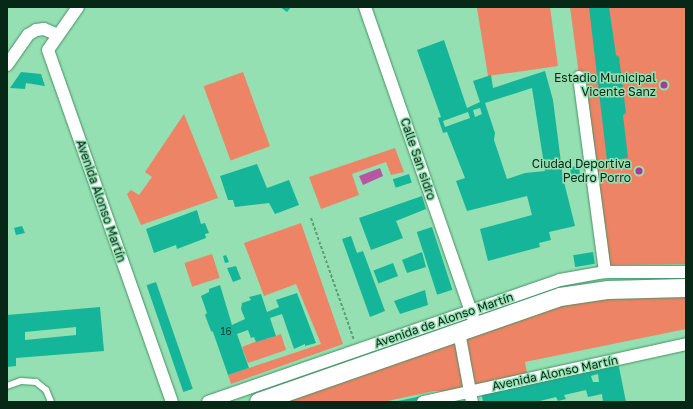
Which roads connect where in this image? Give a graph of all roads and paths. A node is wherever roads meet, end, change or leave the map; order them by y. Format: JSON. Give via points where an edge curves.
{"nodes":[{"id":1,"x":78,"y":7,"type":"edge"},
{"id":2,"x":365,"y":7,"type":"edge"},
{"id":3,"x":58,"y":35,"type":"junction"},
{"id":4,"x":7,"y":65,"type":"edge"},
{"id":5,"x":579,"y":77,"type":"dead end"},
{"id":6,"x":311,"y":218,"type":"dead end"},
{"id":7,"x":605,"y":272,"type":"junction"},
{"id":8,"x":686,"y":272,"type":"edge"},
{"id":9,"x":686,"y":288,"type":"edge"},
{"id":10,"x":468,"y":323,"type":"junction"},
{"id":11,"x":686,"y":344,"type":"edge"},
{"id":12,"x":357,"y":350,"type":"junction"},
{"id":13,"x":7,"y":386,"type":"edge"},
{"id":14,"x":471,"y":397,"type":"edge"},
{"id":15,"x":51,"y":402,"type":"edge"},
{"id":16,"x":172,"y":402,"type":"edge"},
{"id":17,"x":208,"y":402,"type":"edge"},
{"id":18,"x":259,"y":402,"type":"edge"},
{"id":19,"x":423,"y":402,"type":"edge"}],
"edges":[{"from":1,"to":3,"type":"street","name":"Avenida Alonso Martín"},
{"from":2,"to":10,"type":"street","name":"Calle San sidro"},
{"from":3,"to":4,"type":"street","via":[[44,29],[36,30],[28,35]]},
{"from":3,"to":16,"type":"street","name":"Avenida Alonso Martín","via":[[48,50]]},
{"from":5,"to":7,"type":"street"},
{"from":6,"to":12,"type":"path"},
{"from":7,"to":8,"type":"street","name":"Avenida de Alonso Martín"},
{"from":7,"to":10,"type":"street","name":"Avenida de Alonso Martín","via":[[560,280]]},
{"from":9,"to":10,"type":"main road","name":"Avenida de Alonso Martín","via":[[582,293]]},
{"from":10,"to":12,"type":"street","name":"Avenida de Alonso Martín"},
{"from":10,"to":14,"type":"street","name":"Calle San sidro"},
{"from":10,"to":18,"type":"main road","name":"Avenida de Alonso Martín"},
{"from":11,"to":14,"type":"street","name":"Avenida Alonso Martín"},
{"from":12,"to":17,"type":"street","name":"Avenida de Alonso Martín"},
{"from":13,"to":15,"type":"lane","via":[[20,381],[36,382],[46,390]]},
{"from":14,"to":19,"type":"street","name":"Avenida Alonso Martín"}]}
